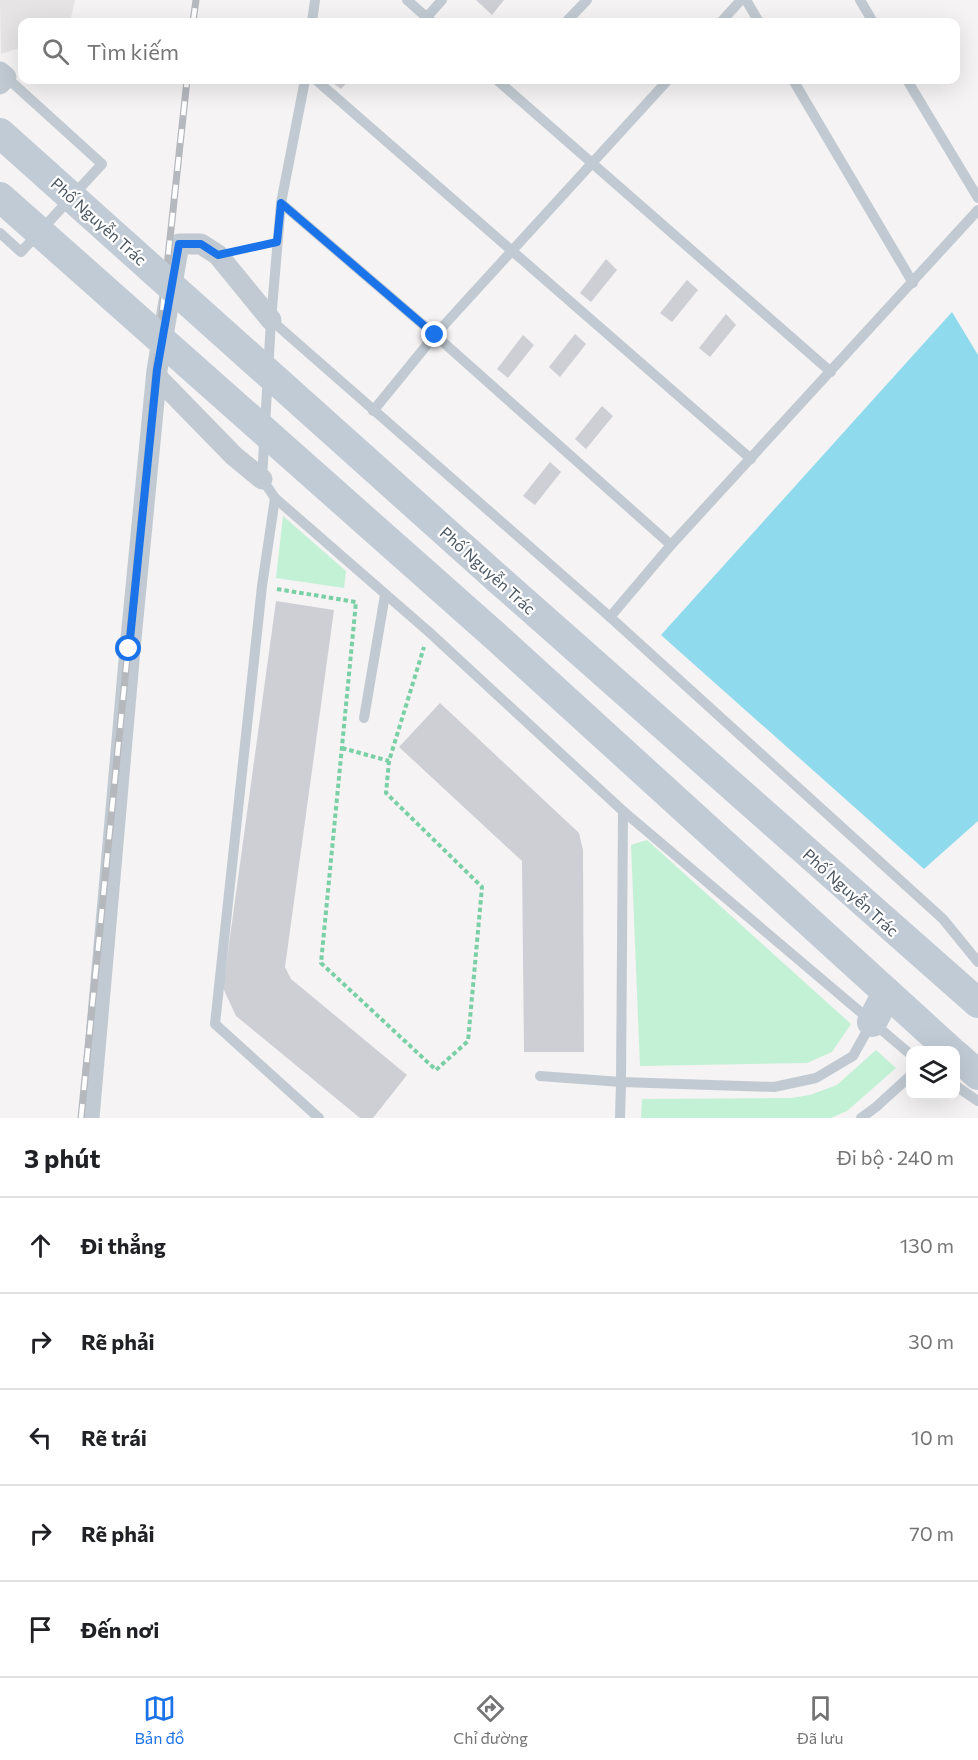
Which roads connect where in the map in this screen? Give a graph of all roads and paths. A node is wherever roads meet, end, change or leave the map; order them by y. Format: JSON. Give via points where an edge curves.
{"nodes":[{"id":1,"x":315,"y":0,"type":"edge"},
{"id":2,"x":407,"y":0,"type":"edge"},
{"id":3,"x":442,"y":0,"type":"edge"},
{"id":4,"x":587,"y":0,"type":"edge"},
{"id":5,"x":741,"y":0,"type":"edge"},
{"id":6,"x":746,"y":0,"type":"edge"},
{"id":7,"x":860,"y":0,"type":"edge"},
{"id":8,"x":313,"y":18,"type":"edge"},
{"id":9,"x":428,"y":18,"type":"edge"},
{"id":10,"x":431,"y":18,"type":"edge"},
{"id":11,"x":570,"y":18,"type":"edge"},
{"id":12,"x":725,"y":18,"type":"edge"},
{"id":13,"x":757,"y":18,"type":"edge"},
{"id":14,"x":871,"y":18,"type":"edge"},
{"id":15,"x":2,"y":78,"type":"edge"},
{"id":16,"x":304,"y":84,"type":"edge"},
{"id":17,"x":321,"y":84,"type":"edge"},
{"id":18,"x":507,"y":84,"type":"edge"},
{"id":19,"x":664,"y":84,"type":"edge"},
{"id":20,"x":795,"y":84,"type":"edge"},
{"id":21,"x":909,"y":84,"type":"edge"},
{"id":22,"x":0,"y":133,"type":"edge"},
{"id":23,"x":592,"y":163,"type":"junction"},
{"id":24,"x":0,"y":196,"type":"edge"},
{"id":25,"x":978,"y":198,"type":"edge"},
{"id":26,"x":281,"y":203,"type":"junction"},
{"id":27,"x":978,"y":210,"type":"edge"},
{"id":28,"x":0,"y":233,"type":"edge"},
{"id":29,"x":277,"y":242,"type":"junction"},
{"id":30,"x":512,"y":250,"type":"junction"},
{"id":31,"x":218,"y":255,"type":"junction"},
{"id":32,"x":913,"y":283,"type":"junction"},
{"id":33,"x":271,"y":320,"type":"junction"},
{"id":34,"x":435,"y":335,"type":"junction"},
{"id":35,"x":831,"y":372,"type":"junction"},
{"id":36,"x":157,"y":378,"type":"junction"},
{"id":37,"x":373,"y":411,"type":"junction"},
{"id":38,"x":751,"y":459,"type":"junction"},
{"id":39,"x":262,"y":479,"type":"junction"},
{"id":40,"x":275,"y":498,"type":"junction"},
{"id":41,"x":671,"y":545,"type":"junction"},
{"id":42,"x":262,"y":586,"type":"junction"},
{"id":43,"x":385,"y":595,"type":"junction"},
{"id":44,"x":610,"y":617,"type":"junction"},
{"id":45,"x":429,"y":632,"type":"junction"},
{"id":46,"x":364,"y":718,"type":"dead end"},
{"id":47,"x":342,"y":748,"type":"junction"},
{"id":48,"x":389,"y":761,"type":"junction"},
{"id":49,"x":623,"y":811,"type":"junction"},
{"id":50,"x":978,"y":962,"type":"edge"},
{"id":51,"x":887,"y":993,"type":"junction"},
{"id":52,"x":978,"y":1003,"type":"edge"},
{"id":53,"x":872,"y":1022,"type":"junction"},
{"id":54,"x":947,"y":1046,"type":"edge"},
{"id":55,"x":906,"y":1051,"type":"edge"},
{"id":56,"x":960,"y":1059,"type":"edge"},
{"id":57,"x":978,"y":1075,"type":"edge"},
{"id":58,"x":540,"y":1076,"type":"dead end"},
{"id":59,"x":906,"y":1080,"type":"edge"},
{"id":60,"x":621,"y":1082,"type":"junction"},
{"id":61,"x":960,"y":1089,"type":"edge"},
{"id":62,"x":978,"y":1101,"type":"edge"},
{"id":63,"x":89,"y":1118,"type":"edge"},
{"id":64,"x":319,"y":1118,"type":"edge"},
{"id":65,"x":620,"y":1118,"type":"edge"},
{"id":66,"x":861,"y":1118,"type":"edge"}],
"edges":[{"from":1,"to":8,"type":"lane"},
{"from":2,"to":9,"type":"lane"},
{"from":3,"to":10,"type":"lane"},
{"from":4,"to":11,"type":"lane"},
{"from":5,"to":12,"type":"lane"},
{"from":6,"to":13,"type":"lane"},
{"from":7,"to":14,"type":"lane"},
{"from":15,"to":28,"type":"lane","via":[[102,164],[21,252]]},
{"from":16,"to":26,"type":"lane"},
{"from":17,"to":30,"type":"lane"},
{"from":18,"to":23,"type":"lane"},
{"from":19,"to":23,"type":"lane"},
{"from":20,"to":32,"type":"lane"},
{"from":21,"to":25,"type":"lane"},
{"from":22,"to":52,"type":"main road","name":"Phố Nguyễn Trác","bridge":true},
{"from":23,"to":30,"type":"lane"},
{"from":23,"to":35,"type":"lane"},
{"from":24,"to":51,"type":"main road","bridge":true,"via":[[493,634]]},
{"from":26,"to":29,"type":"lane"},
{"from":26,"to":34,"type":"lane"},
{"from":27,"to":32,"type":"lane"},
{"from":29,"to":31,"type":"path"},
{"from":29,"to":33,"type":"lane"},
{"from":30,"to":34,"type":"lane"},
{"from":30,"to":38,"type":"lane"},
{"from":31,"to":33,"type":"street"},
{"from":31,"to":36,"type":"street","via":[[201,244],[179,244]]},
{"from":32,"to":35,"type":"lane"},
{"from":33,"to":37,"type":"lane"},
{"from":33,"to":39,"type":"lane"},
{"from":34,"to":37,"type":"lane"},
{"from":34,"to":41,"type":"lane"},
{"from":35,"to":38,"type":"lane"},
{"from":36,"to":39,"type":"street"},
{"from":36,"to":63,"type":"street","via":[[129,649]]},
{"from":37,"to":44,"type":"lane"},
{"from":38,"to":41,"type":"lane"},
{"from":39,"to":40,"type":"lane"},
{"from":40,"to":42,"type":"lane"},
{"from":40,"to":43,"type":"lane"},
{"from":41,"to":44,"type":"lane"},
{"from":42,"to":47,"type":"path","via":[[356,602]]},
{"from":42,"to":64,"type":"lane","via":[[215,1024]]},
{"from":43,"to":45,"type":"lane"},
{"from":43,"to":46,"type":"lane"},
{"from":44,"to":50,"type":"lane","via":[[943,919]]},
{"from":45,"to":48,"type":"path"},
{"from":45,"to":49,"type":"lane"},
{"from":47,"to":48,"type":"path"},
{"from":47,"to":48,"type":"path","via":[[321,963],[436,1070],[468,1041],[482,887],[386,793]]},
{"from":49,"to":53,"type":"lane"},
{"from":49,"to":60,"type":"lane"},
{"from":51,"to":53,"type":"main road"},
{"from":51,"to":54,"type":"main road"},
{"from":53,"to":55,"type":"lane"},
{"from":53,"to":60,"type":"lane","via":[[853,1056],[816,1078],[774,1087]]},
{"from":56,"to":57,"type":"main road"},
{"from":58,"to":60,"type":"lane"},
{"from":59,"to":66,"type":"lane"},
{"from":60,"to":65,"type":"lane"},
{"from":61,"to":62,"type":"lane"}]}
